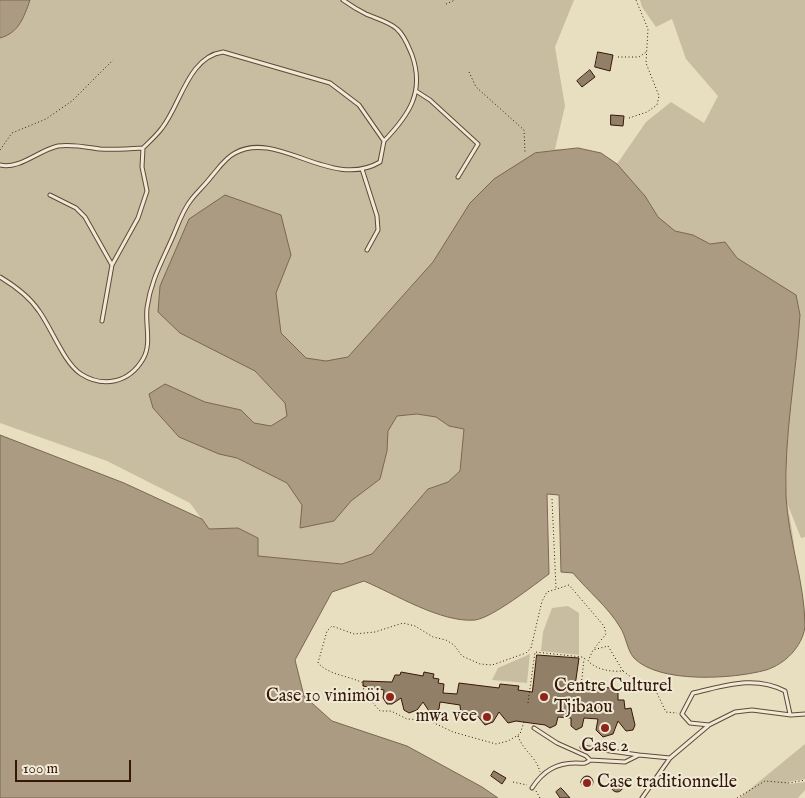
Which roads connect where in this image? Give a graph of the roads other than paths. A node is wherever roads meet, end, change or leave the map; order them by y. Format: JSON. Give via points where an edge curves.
{"nodes":[{"id":1,"x":342,"y":0,"type":"edge"},
{"id":2,"x":416,"y":91,"type":"junction"},
{"id":3,"x":384,"y":141,"type":"junction"},
{"id":4,"x":143,"y":148,"type":"junction"},
{"id":5,"x":0,"y":165,"type":"edge"},
{"id":6,"x":362,"y":169,"type":"junction"},
{"id":7,"x":458,"y":177,"type":"dead end"},
{"id":8,"x":50,"y":195,"type":"dead end"},
{"id":9,"x":367,"y":250,"type":"dead end"},
{"id":10,"x":112,"y":265,"type":"junction"},
{"id":11,"x":0,"y":277,"type":"edge"},
{"id":12,"x":102,"y":321,"type":"dead end"},
{"id":13,"x":805,"y":714,"type":"edge"},
{"id":14,"x":791,"y":715,"type":"junction"},
{"id":15,"x":709,"y":725,"type":"junction"},
{"id":16,"x":534,"y":728,"type":"dead end"},
{"id":17,"x":582,"y":747,"type":"dead end"},
{"id":18,"x":639,"y":756,"type":"junction"},
{"id":19,"x":670,"y":758,"type":"junction"},
{"id":20,"x":590,"y":760,"type":"junction"},
{"id":21,"x":532,"y":788,"type":"dead end"},
{"id":22,"x":642,"y":798,"type":"edge"}],
"edges":[{"from":1,"to":2,"type":"lane","via":[[396,28],[407,41],[418,82]]},
{"from":2,"to":3,"type":"lane","via":[[415,100]]},
{"from":2,"to":7,"type":"lane","via":[[478,144]]},
{"from":3,"to":4,"type":"lane","via":[[359,105],[330,83],[223,52],[214,53],[200,64],[162,128]]},
{"from":3,"to":6,"type":"lane","via":[[380,162]]},
{"from":4,"to":5,"type":"lane","via":[[59,146],[16,165]]},
{"from":4,"to":10,"type":"lane","via":[[142,167],[147,190],[138,218]]},
{"from":6,"to":9,"type":"lane","via":[[377,216],[378,230]]},
{"from":6,"to":11,"type":"lane","via":[[348,170],[306,161],[264,147],[242,150],[224,162],[180,216],[153,278],[147,308],[148,346],[143,359],[119,381],[111,383],[79,373],[39,310],[20,290]]},
{"from":8,"to":10,"type":"lane","via":[[76,208],[85,217]]},
{"from":10,"to":12,"type":"lane"},
{"from":13,"to":14,"type":"lane"},
{"from":14,"to":15,"type":"lane","via":[[752,710],[735,712]]},
{"from":14,"to":15,"type":"lane","via":[[785,691],[762,682],[728,685],[693,693],[682,714],[690,722]]},
{"from":15,"to":19,"type":"lane"},
{"from":16,"to":20,"type":"lane"},
{"from":17,"to":18,"type":"lane"},
{"from":18,"to":19,"type":"lane"},
{"from":18,"to":20,"type":"lane","via":[[625,762]]},
{"from":19,"to":22,"type":"lane"},
{"from":20,"to":21,"type":"lane","via":[[584,764],[563,764],[540,775]]}]}
